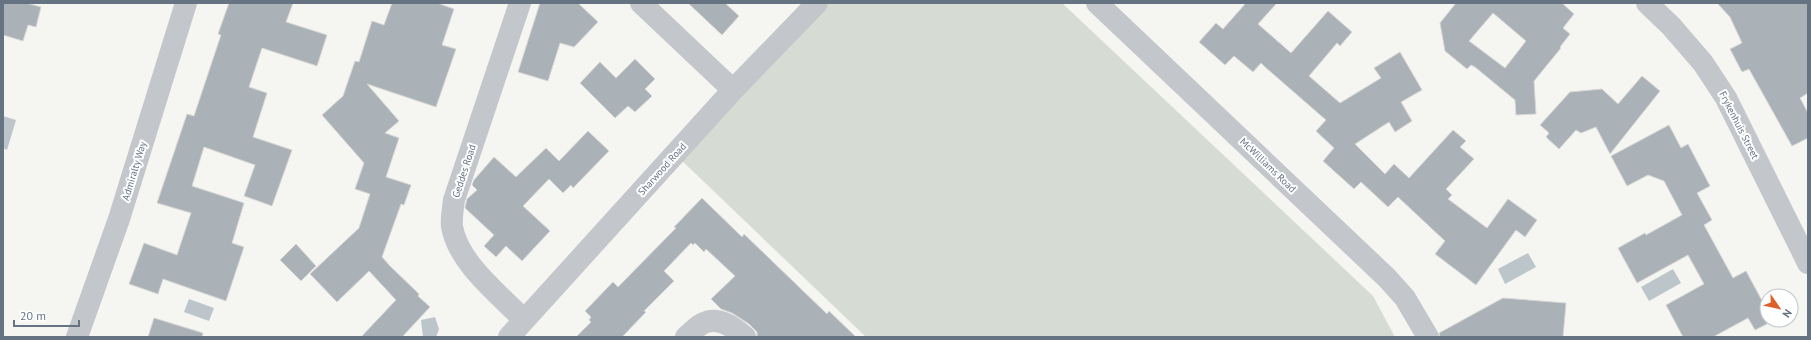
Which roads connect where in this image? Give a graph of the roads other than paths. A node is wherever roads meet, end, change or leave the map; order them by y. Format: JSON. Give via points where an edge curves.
{"nodes":[{"id":1,"x":186,"y":3,"type":"edge"},
{"id":2,"x":520,"y":3,"type":"edge"},
{"id":3,"x":641,"y":3,"type":"edge"},
{"id":4,"x":817,"y":3,"type":"edge"},
{"id":5,"x":1097,"y":3,"type":"edge"},
{"id":6,"x":1647,"y":3,"type":"edge"},
{"id":7,"x":733,"y":90,"type":"junction"},
{"id":8,"x":1808,"y":263,"type":"edge"},
{"id":9,"x":524,"y":320,"type":"junction"},
{"id":10,"x":77,"y":337,"type":"edge"},
{"id":11,"x":509,"y":337,"type":"edge"},
{"id":12,"x":686,"y":337,"type":"edge"},
{"id":13,"x":745,"y":337,"type":"edge"},
{"id":14,"x":1428,"y":337,"type":"edge"}],
"edges":[{"from":1,"to":10,"type":"street","name":"Admiralty Way","via":[[119,219]]},
{"from":2,"to":9,"type":"street","name":"Geddes Road","via":[[454,200],[452,225],[456,242],[467,261]]},
{"from":3,"to":7,"type":"street"},
{"from":4,"to":7,"type":"street","name":"Sharwood Road"},
{"from":5,"to":14,"type":"street","name":"McWilliams Road","via":[[1387,278],[1405,298]]},
{"from":6,"to":8,"type":"street","name":"Frykenhuis Street","via":[[1703,63],[1726,98]]},
{"from":7,"to":9,"type":"street","name":"Sharwood Road"},
{"from":9,"to":11,"type":"street","name":"Sharwood Road"},
{"from":12,"to":13,"type":"street","via":[[704,322],[714,321],[735,328]]}]}
